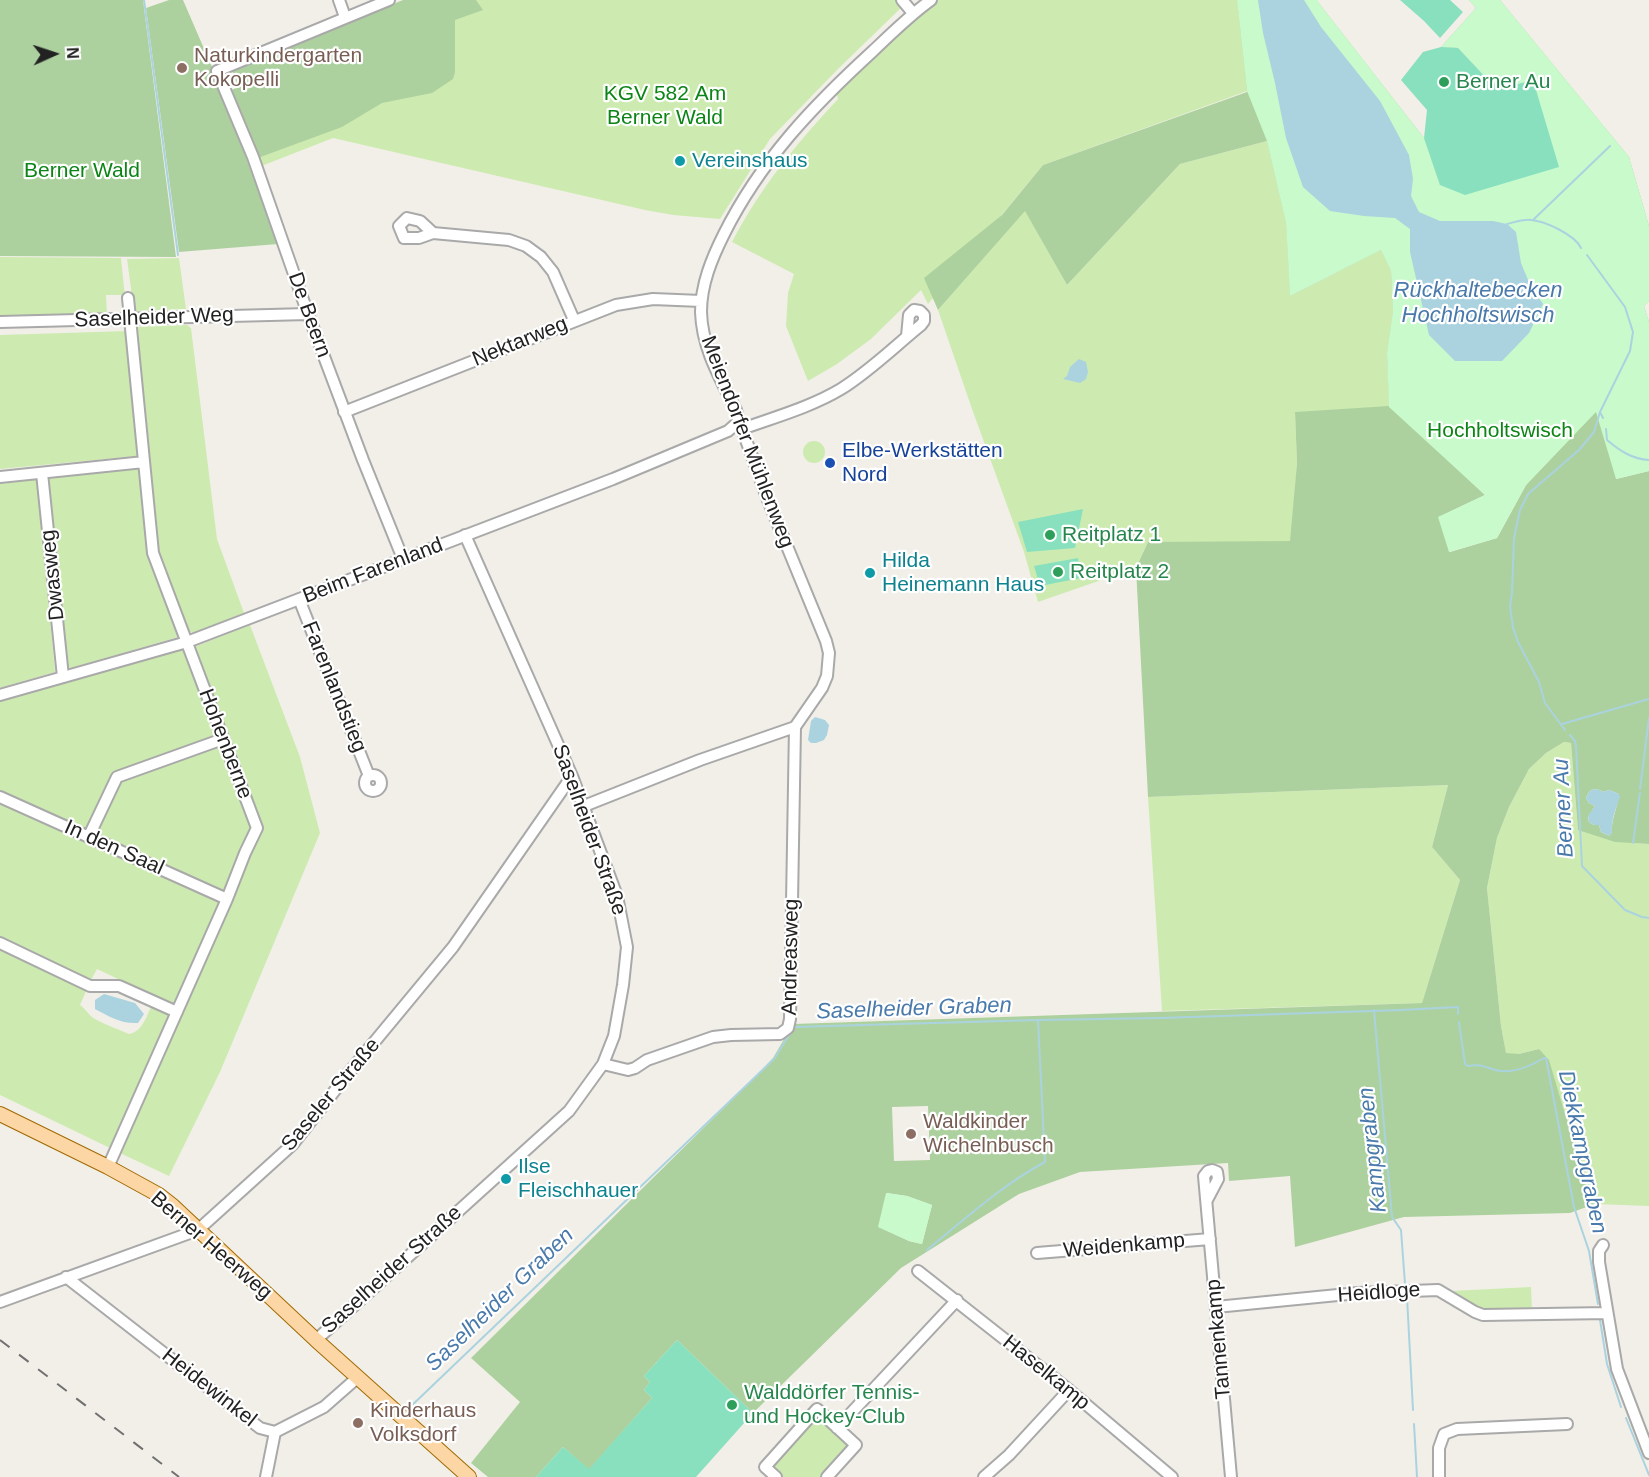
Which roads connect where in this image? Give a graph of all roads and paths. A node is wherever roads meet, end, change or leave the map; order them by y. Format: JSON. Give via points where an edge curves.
{"nodes":[{"id":1,"x":339,"y":0,"type":"edge"},
{"id":2,"x":389,"y":0,"type":"edge"},
{"id":3,"x":902,"y":0,"type":"edge"},
{"id":4,"x":931,"y":0,"type":"edge"},
{"id":5,"x":913,"y":14,"type":"junction"},
{"id":6,"x":345,"y":17,"type":"junction"},
{"id":7,"x":433,"y":233,"type":"dead end"},
{"id":8,"x":128,"y":298,"type":"dead end"},
{"id":9,"x":702,"y":301,"type":"junction"},
{"id":10,"x":308,"y":314,"type":"junction"},
{"id":11,"x":129,"y":320,"type":"junction"},
{"id":12,"x":574,"y":321,"type":"junction"},
{"id":13,"x":0,"y":322,"type":"edge"},
{"id":14,"x":907,"y":336,"type":"dead end"},
{"id":15,"x":344,"y":412,"type":"junction"},
{"id":16,"x":739,"y":426,"type":"junction"},
{"id":17,"x":144,"y":462,"type":"junction"},
{"id":18,"x":42,"y":473,"type":"junction"},
{"id":19,"x":0,"y":477,"type":"edge"},
{"id":20,"x":465,"y":535,"type":"junction"},
{"id":21,"x":403,"y":559,"type":"junction"},
{"id":22,"x":299,"y":599,"type":"junction"},
{"id":23,"x":187,"y":642,"type":"junction"},
{"id":24,"x":63,"y":677,"type":"junction"},
{"id":25,"x":0,"y":695,"type":"edge"},
{"id":26,"x":795,"y":727,"type":"junction"},
{"id":27,"x":223,"y":739,"type":"junction"},
{"id":28,"x":369,"y":776,"type":"dead end"},
{"id":29,"x":572,"y":776,"type":"junction"},
{"id":30,"x":0,"y":796,"type":"edge"},
{"id":31,"x":584,"y":806,"type":"junction"},
{"id":32,"x":89,"y":836,"type":"junction"},
{"id":33,"x":227,"y":899,"type":"junction"},
{"id":34,"x":0,"y":943,"type":"edge"},
{"id":35,"x":177,"y":1012,"type":"junction"},
{"id":36,"x":603,"y":1064,"type":"junction"},
{"id":37,"x":0,"y":1114,"type":"edge"},
{"id":38,"x":108,"y":1167,"type":"junction"},
{"id":39,"x":1207,"y":1200,"type":"dead end"},
{"id":40,"x":198,"y":1230,"type":"junction"},
{"id":41,"x":1210,"y":1239,"type":"junction"},
{"id":42,"x":1603,"y":1245,"type":"dead end"},
{"id":43,"x":1037,"y":1253,"type":"dead end"},
{"id":44,"x":918,"y":1270,"type":"dead end"},
{"id":45,"x":66,"y":1277,"type":"junction"},
{"id":46,"x":957,"y":1300,"type":"junction"},
{"id":47,"x":0,"y":1302,"type":"edge"},
{"id":48,"x":1216,"y":1307,"type":"junction"},
{"id":49,"x":1607,"y":1312,"type":"junction"},
{"id":50,"x":316,"y":1340,"type":"junction"},
{"id":51,"x":357,"y":1378,"type":"junction"},
{"id":52,"x":1069,"y":1390,"type":"junction"},
{"id":53,"x":1567,"y":1424,"type":"dead end"},
{"id":54,"x":837,"y":1428,"type":"junction"},
{"id":55,"x":275,"y":1432,"type":"junction"},
{"id":56,"x":1649,"y":1453,"type":"edge"},
{"id":57,"x":266,"y":1477,"type":"edge"},
{"id":58,"x":469,"y":1477,"type":"edge"},
{"id":59,"x":776,"y":1477,"type":"edge"},
{"id":60,"x":827,"y":1477,"type":"edge"},
{"id":61,"x":984,"y":1477,"type":"edge"},
{"id":62,"x":1172,"y":1477,"type":"edge"},
{"id":63,"x":1232,"y":1477,"type":"edge"},
{"id":64,"x":1439,"y":1477,"type":"edge"}],
"edges":[{"from":1,"to":6,"type":"street"},
{"from":2,"to":6,"type":"street"},
{"from":3,"to":5,"type":"street"},
{"from":4,"to":5,"type":"street","name":"Meiendorfer Mühlenweg"},
{"from":5,"to":9,"type":"street","name":"Meiendorfer Mühlenweg","via":[[846,75],[773,153],[727,228],[709,268]]},
{"from":6,"to":10,"type":"street","name":"De Beern","via":[[217,71],[253,157]]},
{"from":7,"to":12,"type":"street","via":[[508,240],[526,246],[553,272]]},
{"from":8,"to":11,"type":"street","name":"Hohenberne"},
{"from":9,"to":12,"type":"street","name":"Nektarweg","via":[[653,298],[616,305]]},
{"from":9,"to":16,"type":"street","name":"Meiendorfer Mühlenweg","via":[[704,336],[712,363],[736,410]]},
{"from":10,"to":11,"type":"street","name":"Saselheider Weg"},
{"from":10,"to":15,"type":"street","name":"De Beern"},
{"from":11,"to":13,"type":"street","name":"Saselheider Weg"},
{"from":11,"to":17,"type":"street","name":"Hohenberne"},
{"from":12,"to":15,"type":"street","name":"Nektarweg"},
{"from":14,"to":16,"type":"street","name":"Beim Farenland","via":[[836,392],[783,415]]},
{"from":15,"to":21,"type":"street","name":"De Beern"},
{"from":16,"to":20,"type":"street","name":"Beim Farenland"},
{"from":16,"to":26,"type":"street","name":"Meiendorfer Mühlenweg","via":[[829,653],[822,688]]},
{"from":17,"to":18,"type":"street"},
{"from":17,"to":23,"type":"street","name":"Hohenberne","via":[[153,553]]},
{"from":18,"to":19,"type":"street"},
{"from":18,"to":24,"type":"street","name":"Dwasweg"},
{"from":20,"to":21,"type":"street","name":"Beim Farenland"},
{"from":20,"to":29,"type":"street","name":"Saselheider Straße"},
{"from":21,"to":22,"type":"street","name":"Beim Farenland"},
{"from":22,"to":23,"type":"street","name":"Beim Farenland"},
{"from":22,"to":28,"type":"street","name":"Farenlandstieg"},
{"from":23,"to":24,"type":"street","name":"Beim Farenland"},
{"from":23,"to":27,"type":"street","name":"Hohenberne"},
{"from":24,"to":25,"type":"street","name":"Beim Farenland"},
{"from":26,"to":31,"type":"street"},
{"from":26,"to":36,"type":"street","name":"Andreasweg","via":[[788,1028],[780,1034],[713,1037],[628,1070]]},
{"from":27,"to":32,"type":"street","via":[[117,777]]},
{"from":27,"to":33,"type":"street","name":"Hohenberne","via":[[257,828]]},
{"from":29,"to":31,"type":"street","name":"Saselheider Straße"},
{"from":29,"to":40,"type":"street","name":"Saseler Straße","via":[[453,947],[379,1039],[292,1144]]},
{"from":30,"to":32,"type":"street","name":"In den Saal"},
{"from":31,"to":36,"type":"street","name":"Saselheider Straße","via":[[617,896],[627,947],[614,1036]]},
{"from":32,"to":33,"type":"street","name":"In den Saal"},
{"from":33,"to":35,"type":"street","name":"Hohenberne"},
{"from":34,"to":35,"type":"street","via":[[90,986],[119,986]]},
{"from":35,"to":38,"type":"street","name":"Hohenberne"},
{"from":36,"to":50,"type":"street","name":"Saselheider Straße","via":[[569,1111]]},
{"from":37,"to":38,"type":"main road","name":"Berner Heerweg"},
{"from":38,"to":40,"type":"main road","name":"Berner Heerweg","via":[[159,1195]]},
{"from":39,"to":41,"type":"street","name":"Tannenkamp"},
{"from":40,"to":45,"type":"street","name":"Saseler Straße"},
{"from":40,"to":50,"type":"main road","name":"Berner Heerweg"},
{"from":41,"to":43,"type":"street","name":"Weidenkamp"},
{"from":41,"to":48,"type":"street","name":"Tannenkamp"},
{"from":42,"to":49,"type":"street","via":[[1599,1262]]},
{"from":44,"to":46,"type":"street","name":"Haselkamp"},
{"from":45,"to":47,"type":"street","name":"Saseler Straße"},
{"from":45,"to":55,"type":"street","name":"Heidewinkel","via":[[260,1428]]},
{"from":46,"to":52,"type":"street","name":"Haselkamp"},
{"from":46,"to":54,"type":"street"},
{"from":48,"to":49,"type":"street","name":"Heidloge","via":[[1358,1293],[1438,1290],[1484,1315]]},
{"from":48,"to":63,"type":"street","name":"Tannenkamp"},
{"from":49,"to":56,"type":"street","via":[[1617,1369]]},
{"from":50,"to":51,"type":"main road","name":"Berner Heerweg"},
{"from":51,"to":55,"type":"street","name":"Heidewinkel","via":[[324,1407]]},
{"from":51,"to":58,"type":"main road","name":"Berner Heerweg"},
{"from":52,"to":61,"type":"street"},
{"from":52,"to":62,"type":"street","name":"Haselkamp"},
{"from":53,"to":64,"type":"street","via":[[1457,1429],[1443,1434]]},
{"from":54,"to":59,"type":"street","via":[[817,1409],[765,1467]]},
{"from":54,"to":60,"type":"street","via":[[856,1445]]},
{"from":55,"to":57,"type":"street"}]}
